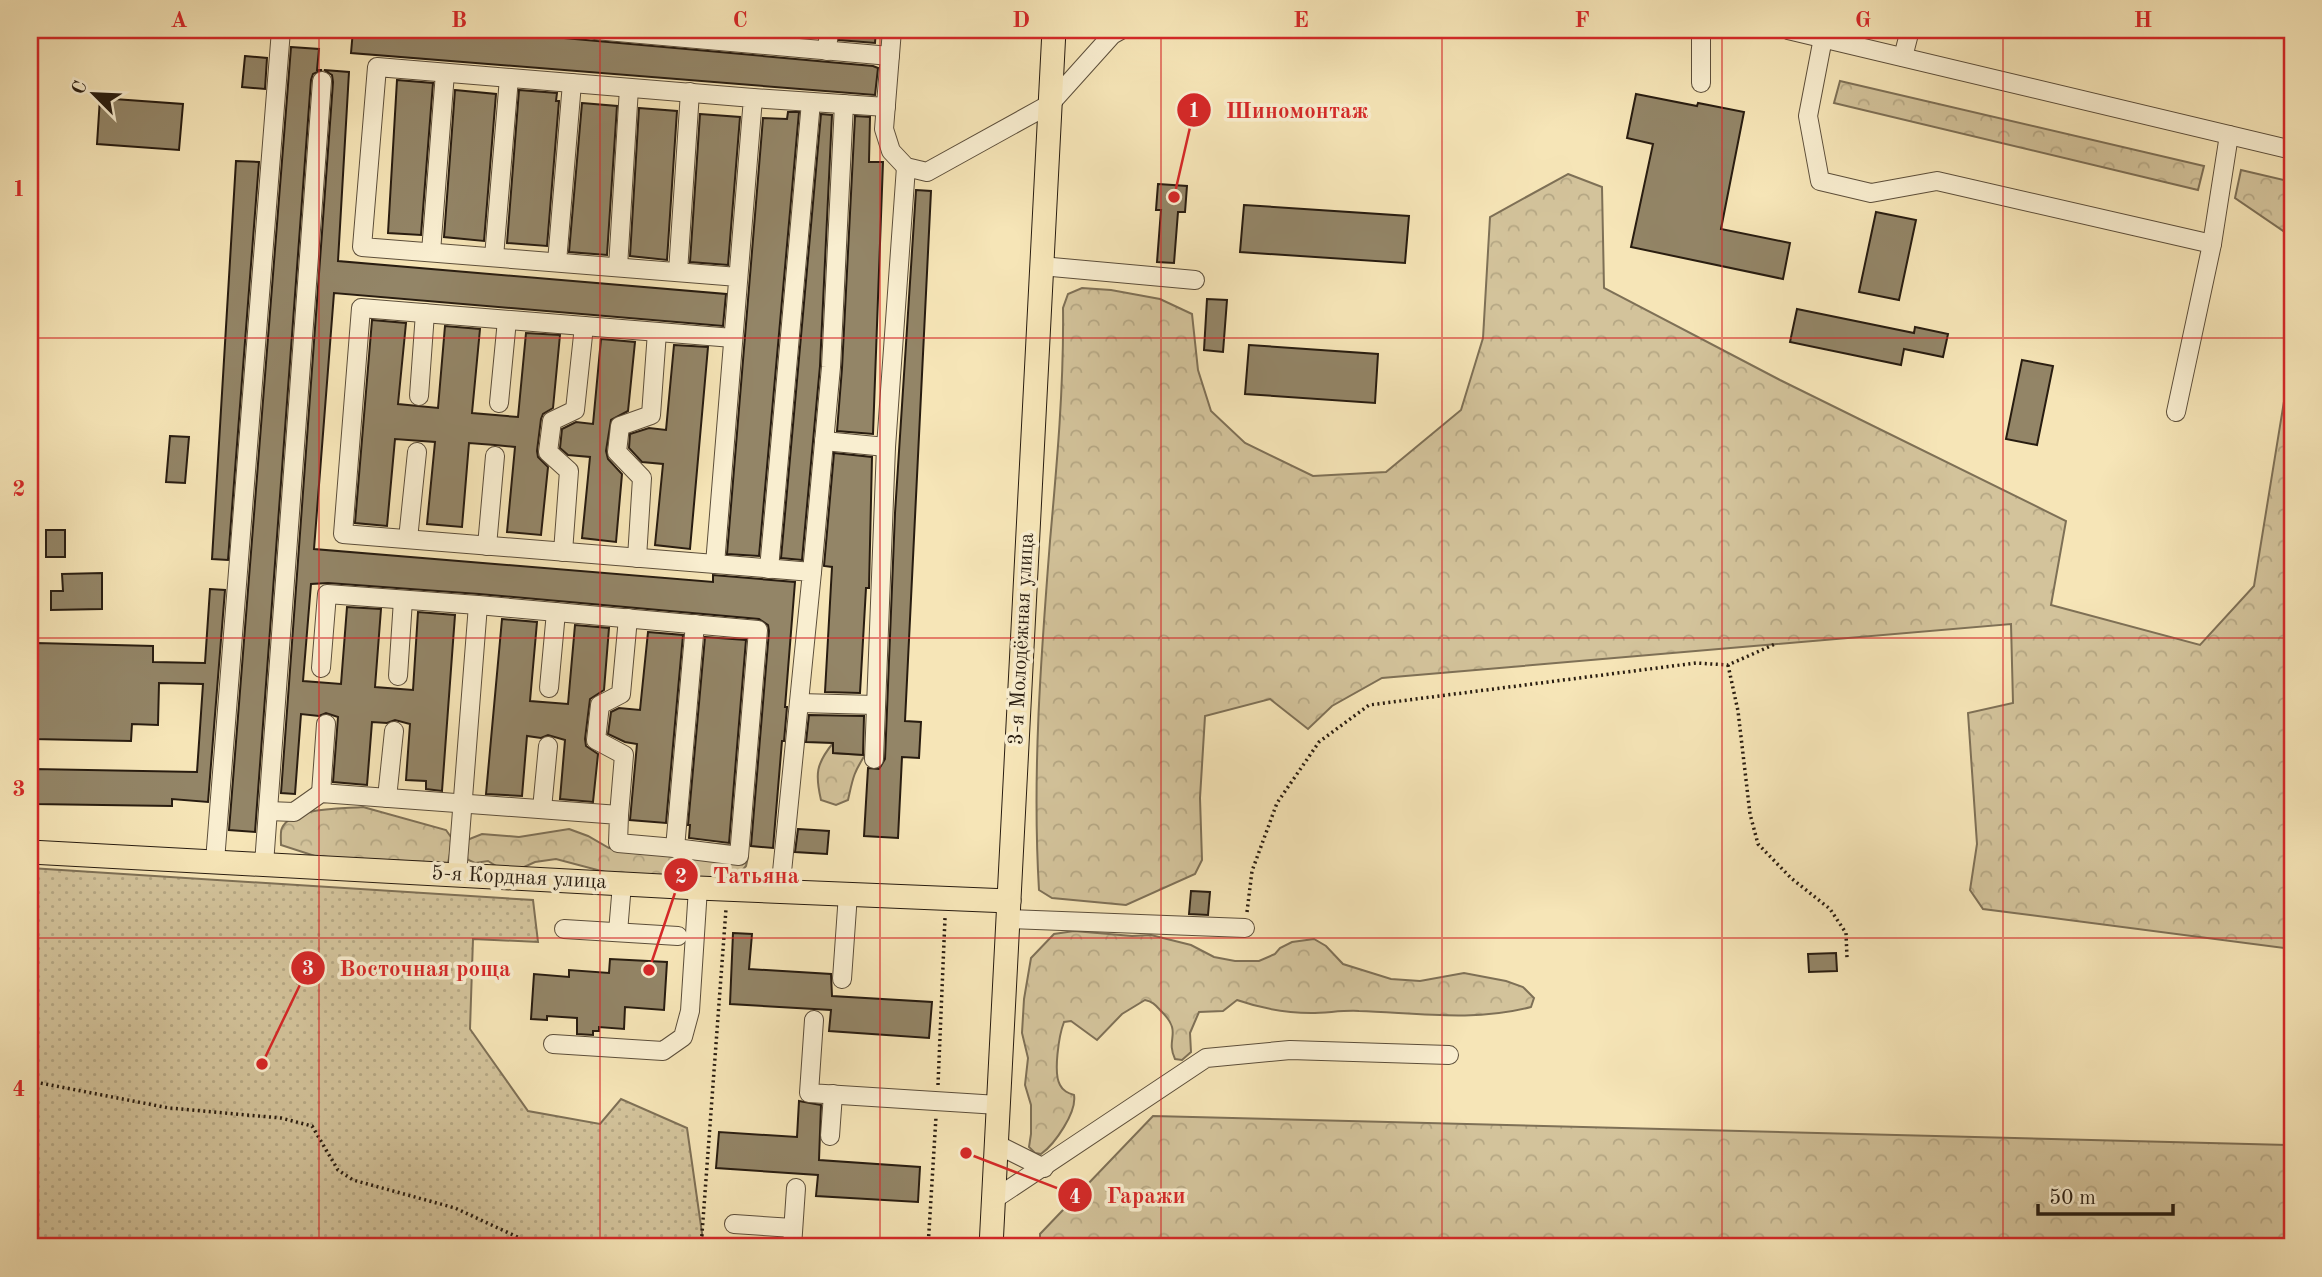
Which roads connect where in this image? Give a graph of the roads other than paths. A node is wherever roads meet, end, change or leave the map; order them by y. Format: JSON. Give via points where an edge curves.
{"nodes":[{"id":1,"x":281,"y":30,"type":"edge"},
{"id":2,"x":595,"y":30,"type":"edge"},
{"id":3,"x":829,"y":30,"type":"edge"},
{"id":4,"x":892,"y":30,"type":"edge"},
{"id":5,"x":1054,"y":30,"type":"edge"},
{"id":6,"x":1121,"y":30,"type":"edge"},
{"id":7,"x":1701,"y":30,"type":"edge"},
{"id":8,"x":1788,"y":30,"type":"edge"},
{"id":9,"x":1910,"y":30,"type":"edge"},
{"id":10,"x":641,"y":32,"type":"edge"},
{"id":11,"x":699,"y":34,"type":"edge"},
{"id":12,"x":765,"y":37,"type":"edge"},
{"id":13,"x":1823,"y":38,"type":"junction"},
{"id":14,"x":827,"y":51,"type":"junction"},
{"id":15,"x":890,"y":56,"type":"junction"},
{"id":16,"x":1903,"y":57,"type":"junction"},
{"id":17,"x":446,"y":73,"type":"junction"},
{"id":18,"x":509,"y":78,"type":"junction"},
{"id":19,"x":322,"y":81,"type":"dead end"},
{"id":20,"x":572,"y":83,"type":"junction"},
{"id":21,"x":1701,"y":83,"type":"dead end"},
{"id":22,"x":629,"y":88,"type":"junction"},
{"id":23,"x":690,"y":92,"type":"junction"},
{"id":24,"x":753,"y":98,"type":"junction"},
{"id":25,"x":811,"y":102,"type":"junction"},
{"id":26,"x":844,"y":104,"type":"junction"},
{"id":27,"x":1049,"y":104,"type":"junction"},
{"id":28,"x":886,"y":107,"type":"junction"},
{"id":29,"x":2229,"y":135,"type":"junction"},
{"id":30,"x":2292,"y":150,"type":"edge"},
{"id":31,"x":906,"y":167,"type":"junction"},
{"id":32,"x":2212,"y":244,"type":"junction"},
{"id":33,"x":431,"y":252,"type":"junction"},
{"id":34,"x":494,"y":257,"type":"junction"},
{"id":35,"x":557,"y":262,"type":"junction"},
{"id":36,"x":1041,"y":266,"type":"junction"},
{"id":37,"x":618,"y":267,"type":"junction"},
{"id":38,"x":678,"y":272,"type":"junction"},
{"id":39,"x":738,"y":277,"type":"junction"},
{"id":40,"x":1195,"y":279,"type":"dead end"},
{"id":41,"x":425,"y":313,"type":"junction"},
{"id":42,"x":507,"y":320,"type":"junction"},
{"id":43,"x":583,"y":326,"type":"junction"},
{"id":44,"x":657,"y":332,"type":"junction"},
{"id":45,"x":733,"y":338,"type":"junction"},
{"id":46,"x":419,"y":396,"type":"dead end"},
{"id":47,"x":499,"y":403,"type":"dead end"},
{"id":48,"x":2176,"y":412,"type":"dead end"},
{"id":49,"x":824,"y":441,"type":"junction"},
{"id":50,"x":886,"y":447,"type":"junction"},
{"id":51,"x":416,"y":452,"type":"dead end"},
{"id":52,"x":495,"y":456,"type":"dead end"},
{"id":53,"x":408,"y":539,"type":"junction"},
{"id":54,"x":487,"y":546,"type":"junction"},
{"id":55,"x":563,"y":552,"type":"junction"},
{"id":56,"x":637,"y":558,"type":"junction"},
{"id":57,"x":715,"y":564,"type":"junction"},
{"id":58,"x":769,"y":569,"type":"junction"},
{"id":59,"x":812,"y":572,"type":"junction"},
{"id":60,"x":403,"y":600,"type":"junction"},
{"id":61,"x":478,"y":605,"type":"junction"},
{"id":62,"x":556,"y":612,"type":"junction"},
{"id":63,"x":628,"y":618,"type":"junction"},
{"id":64,"x":695,"y":624,"type":"junction"},
{"id":65,"x":321,"y":668,"type":"dead end"},
{"id":66,"x":398,"y":676,"type":"dead end"},
{"id":67,"x":549,"y":688,"type":"dead end"},
{"id":68,"x":799,"y":703,"type":"junction"},
{"id":69,"x":876,"y":705,"type":"junction"},
{"id":70,"x":326,"y":724,"type":"dead end"},
{"id":71,"x":394,"y":731,"type":"dead end"},
{"id":72,"x":548,"y":746,"type":"dead end"},
{"id":73,"x":874,"y":759,"type":"dead end"},
{"id":74,"x":320,"y":793,"type":"junction"},
{"id":75,"x":387,"y":798,"type":"junction"},
{"id":76,"x":463,"y":803,"type":"junction"},
{"id":77,"x":542,"y":809,"type":"junction"},
{"id":78,"x":268,"y":811,"type":"junction"},
{"id":79,"x":619,"y":815,"type":"junction"},
{"id":80,"x":676,"y":848,"type":"junction"},
{"id":81,"x":30,"y":852,"type":"edge"},
{"id":82,"x":215,"y":861,"type":"junction"},
{"id":83,"x":264,"y":863,"type":"junction"},
{"id":84,"x":457,"y":875,"type":"junction"},
{"id":85,"x":622,"y":884,"type":"junction"},
{"id":86,"x":698,"y":888,"type":"junction"},
{"id":87,"x":780,"y":892,"type":"junction"},
{"id":88,"x":848,"y":894,"type":"junction"},
{"id":89,"x":1009,"y":910,"type":"junction"},
{"id":90,"x":1245,"y":928,"type":"road end"},
{"id":91,"x":564,"y":929,"type":"dead end"},
{"id":92,"x":618,"y":932,"type":"junction"},
{"id":93,"x":678,"y":936,"type":"dead end"},
{"id":94,"x":842,"y":979,"type":"dead end"},
{"id":95,"x":814,"y":1020,"type":"dead end"},
{"id":96,"x":553,"y":1044,"type":"dead end"},
{"id":97,"x":1449,"y":1055,"type":"dead end"},
{"id":98,"x":833,"y":1094,"type":"junction"},
{"id":99,"x":999,"y":1105,"type":"junction"},
{"id":100,"x":830,"y":1136,"type":"dead end"},
{"id":101,"x":996,"y":1144,"type":"junction"},
{"id":102,"x":1044,"y":1168,"type":"junction"},
{"id":103,"x":796,"y":1188,"type":"dead end"},
{"id":104,"x":993,"y":1200,"type":"junction"},
{"id":105,"x":734,"y":1224,"type":"dead end"},
{"id":106,"x":793,"y":1228,"type":"junction"},
{"id":107,"x":792,"y":1247,"type":"edge"},
{"id":108,"x":991,"y":1247,"type":"edge"}],
"edges":[{"from":1,"to":82,"type":"street"},
{"from":2,"to":10,"type":"street"},
{"from":3,"to":14,"type":"street"},
{"from":4,"to":15,"type":"street"},
{"from":5,"to":27,"type":"main road","name":"3-я Молодёжная улица"},
{"from":6,"to":27,"type":"street"},
{"from":7,"to":21,"type":"street"},
{"from":8,"to":13,"type":"street"},
{"from":9,"to":16,"type":"street"},
{"from":10,"to":11,"type":"street"},
{"from":11,"to":12,"type":"street"},
{"from":12,"to":14,"type":"street"},
{"from":13,"to":16,"type":"street"},
{"from":13,"to":32,"type":"street","via":[[1808,116],[1820,181],[1871,193],[1937,181]]},
{"from":14,"to":15,"type":"street"},
{"from":15,"to":28,"type":"street"},
{"from":16,"to":29,"type":"street"},
{"from":17,"to":18,"type":"street"},
{"from":17,"to":33,"type":"street"},
{"from":17,"to":33,"type":"street","via":[[377,67],[363,233],[362,247]]},
{"from":18,"to":20,"type":"street"},
{"from":18,"to":34,"type":"street"},
{"from":19,"to":78,"type":"street"},
{"from":20,"to":22,"type":"street"},
{"from":20,"to":35,"type":"street"},
{"from":22,"to":23,"type":"street"},
{"from":22,"to":37,"type":"street"},
{"from":23,"to":24,"type":"street"},
{"from":23,"to":38,"type":"street"},
{"from":24,"to":25,"type":"street"},
{"from":24,"to":39,"type":"street"},
{"from":25,"to":26,"type":"street"},
{"from":25,"to":58,"type":"street"},
{"from":26,"to":28,"type":"street"},
{"from":26,"to":49,"type":"street"},
{"from":27,"to":31,"type":"street","via":[[927,172]]},
{"from":27,"to":36,"type":"main road","name":"3-я Молодёжная улица"},
{"from":28,"to":31,"type":"street","via":[[884,129],[891,150]]},
{"from":29,"to":30,"type":"street"},
{"from":29,"to":32,"type":"street"},
{"from":31,"to":50,"type":"street"},
{"from":32,"to":48,"type":"street"},
{"from":33,"to":34,"type":"street"},
{"from":34,"to":35,"type":"street"},
{"from":35,"to":37,"type":"street"},
{"from":36,"to":40,"type":"street"},
{"from":36,"to":89,"type":"main road","name":"3-я Молодёжная улица"},
{"from":37,"to":38,"type":"street"},
{"from":38,"to":39,"type":"street"},
{"from":39,"to":45,"type":"street"},
{"from":41,"to":42,"type":"street"},
{"from":41,"to":46,"type":"street"},
{"from":41,"to":53,"type":"street","via":[[361,308],[343,534]]},
{"from":42,"to":43,"type":"street"},
{"from":42,"to":47,"type":"street"},
{"from":43,"to":44,"type":"street"},
{"from":43,"to":55,"type":"street","via":[[575,410],[552,421],[548,452],[569,471]]},
{"from":44,"to":45,"type":"street"},
{"from":44,"to":56,"type":"street","via":[[651,415],[620,426],[617,452],[642,478]]},
{"from":45,"to":57,"type":"street"},
{"from":49,"to":50,"type":"street"},
{"from":49,"to":59,"type":"street"},
{"from":50,"to":69,"type":"street"},
{"from":51,"to":53,"type":"street"},
{"from":52,"to":54,"type":"street"},
{"from":53,"to":54,"type":"street"},
{"from":54,"to":55,"type":"street"},
{"from":55,"to":56,"type":"street"},
{"from":56,"to":57,"type":"street"},
{"from":57,"to":58,"type":"street"},
{"from":58,"to":59,"type":"street"},
{"from":59,"to":68,"type":"street"},
{"from":60,"to":61,"type":"street"},
{"from":60,"to":65,"type":"street","via":[[327,594]]},
{"from":60,"to":66,"type":"street"},
{"from":61,"to":62,"type":"street"},
{"from":61,"to":76,"type":"street"},
{"from":62,"to":63,"type":"street"},
{"from":62,"to":67,"type":"street"},
{"from":63,"to":64,"type":"street"},
{"from":63,"to":79,"type":"street","via":[[621,694],[600,705],[596,740],[624,755]]},
{"from":64,"to":80,"type":"street"},
{"from":64,"to":80,"type":"street","via":[[758,630],[739,856]]},
{"from":68,"to":69,"type":"street"},
{"from":68,"to":87,"type":"street"},
{"from":69,"to":73,"type":"street"},
{"from":70,"to":74,"type":"street"},
{"from":71,"to":75,"type":"street"},
{"from":72,"to":77,"type":"street"},
{"from":74,"to":75,"type":"street"},
{"from":74,"to":78,"type":"street","via":[[294,812]]},
{"from":75,"to":76,"type":"street"},
{"from":76,"to":77,"type":"street"},
{"from":76,"to":84,"type":"street"},
{"from":77,"to":79,"type":"street"},
{"from":78,"to":83,"type":"street"},
{"from":79,"to":80,"type":"street","via":[[618,843]]},
{"from":81,"to":82,"type":"main road","name":"5-я Кордная улица"},
{"from":82,"to":83,"type":"main road","name":"5-я Кордная улица"},
{"from":83,"to":84,"type":"main road","name":"5-я Кордная улица"},
{"from":84,"to":85,"type":"main road","name":"5-я Кордная улица"},
{"from":85,"to":86,"type":"main road","name":"5-я Кордная улица"},
{"from":85,"to":92,"type":"street"},
{"from":86,"to":87,"type":"main road","name":"5-я Кордная улица"},
{"from":86,"to":96,"type":"street","via":[[690,1011],[683,1037],[663,1051]]},
{"from":87,"to":88,"type":"main road","name":"5-я Кордная улица"},
{"from":88,"to":89,"type":"main road","name":"5-я Кордная улица","via":[[946,898]]},
{"from":88,"to":94,"type":"street"},
{"from":89,"to":90,"type":"street"},
{"from":89,"to":99,"type":"main road","name":"3-я Молодёжная улица"},
{"from":91,"to":92,"type":"street"},
{"from":92,"to":93,"type":"street"},
{"from":95,"to":98,"type":"street","via":[[809,1093]]},
{"from":97,"to":102,"type":"street","via":[[1290,1050],[1206,1058]]},
{"from":98,"to":99,"type":"street"},
{"from":98,"to":100,"type":"street"},
{"from":99,"to":101,"type":"main road","name":"3-я Молодёжная улица"},
{"from":101,"to":102,"type":"street"},
{"from":101,"to":104,"type":"main road","name":"3-я Молодёжная улица"},
{"from":102,"to":104,"type":"street"},
{"from":103,"to":106,"type":"street"},
{"from":104,"to":108,"type":"main road","name":"3-я Молодёжная улица"},
{"from":105,"to":106,"type":"street"},
{"from":106,"to":107,"type":"street"}]}
